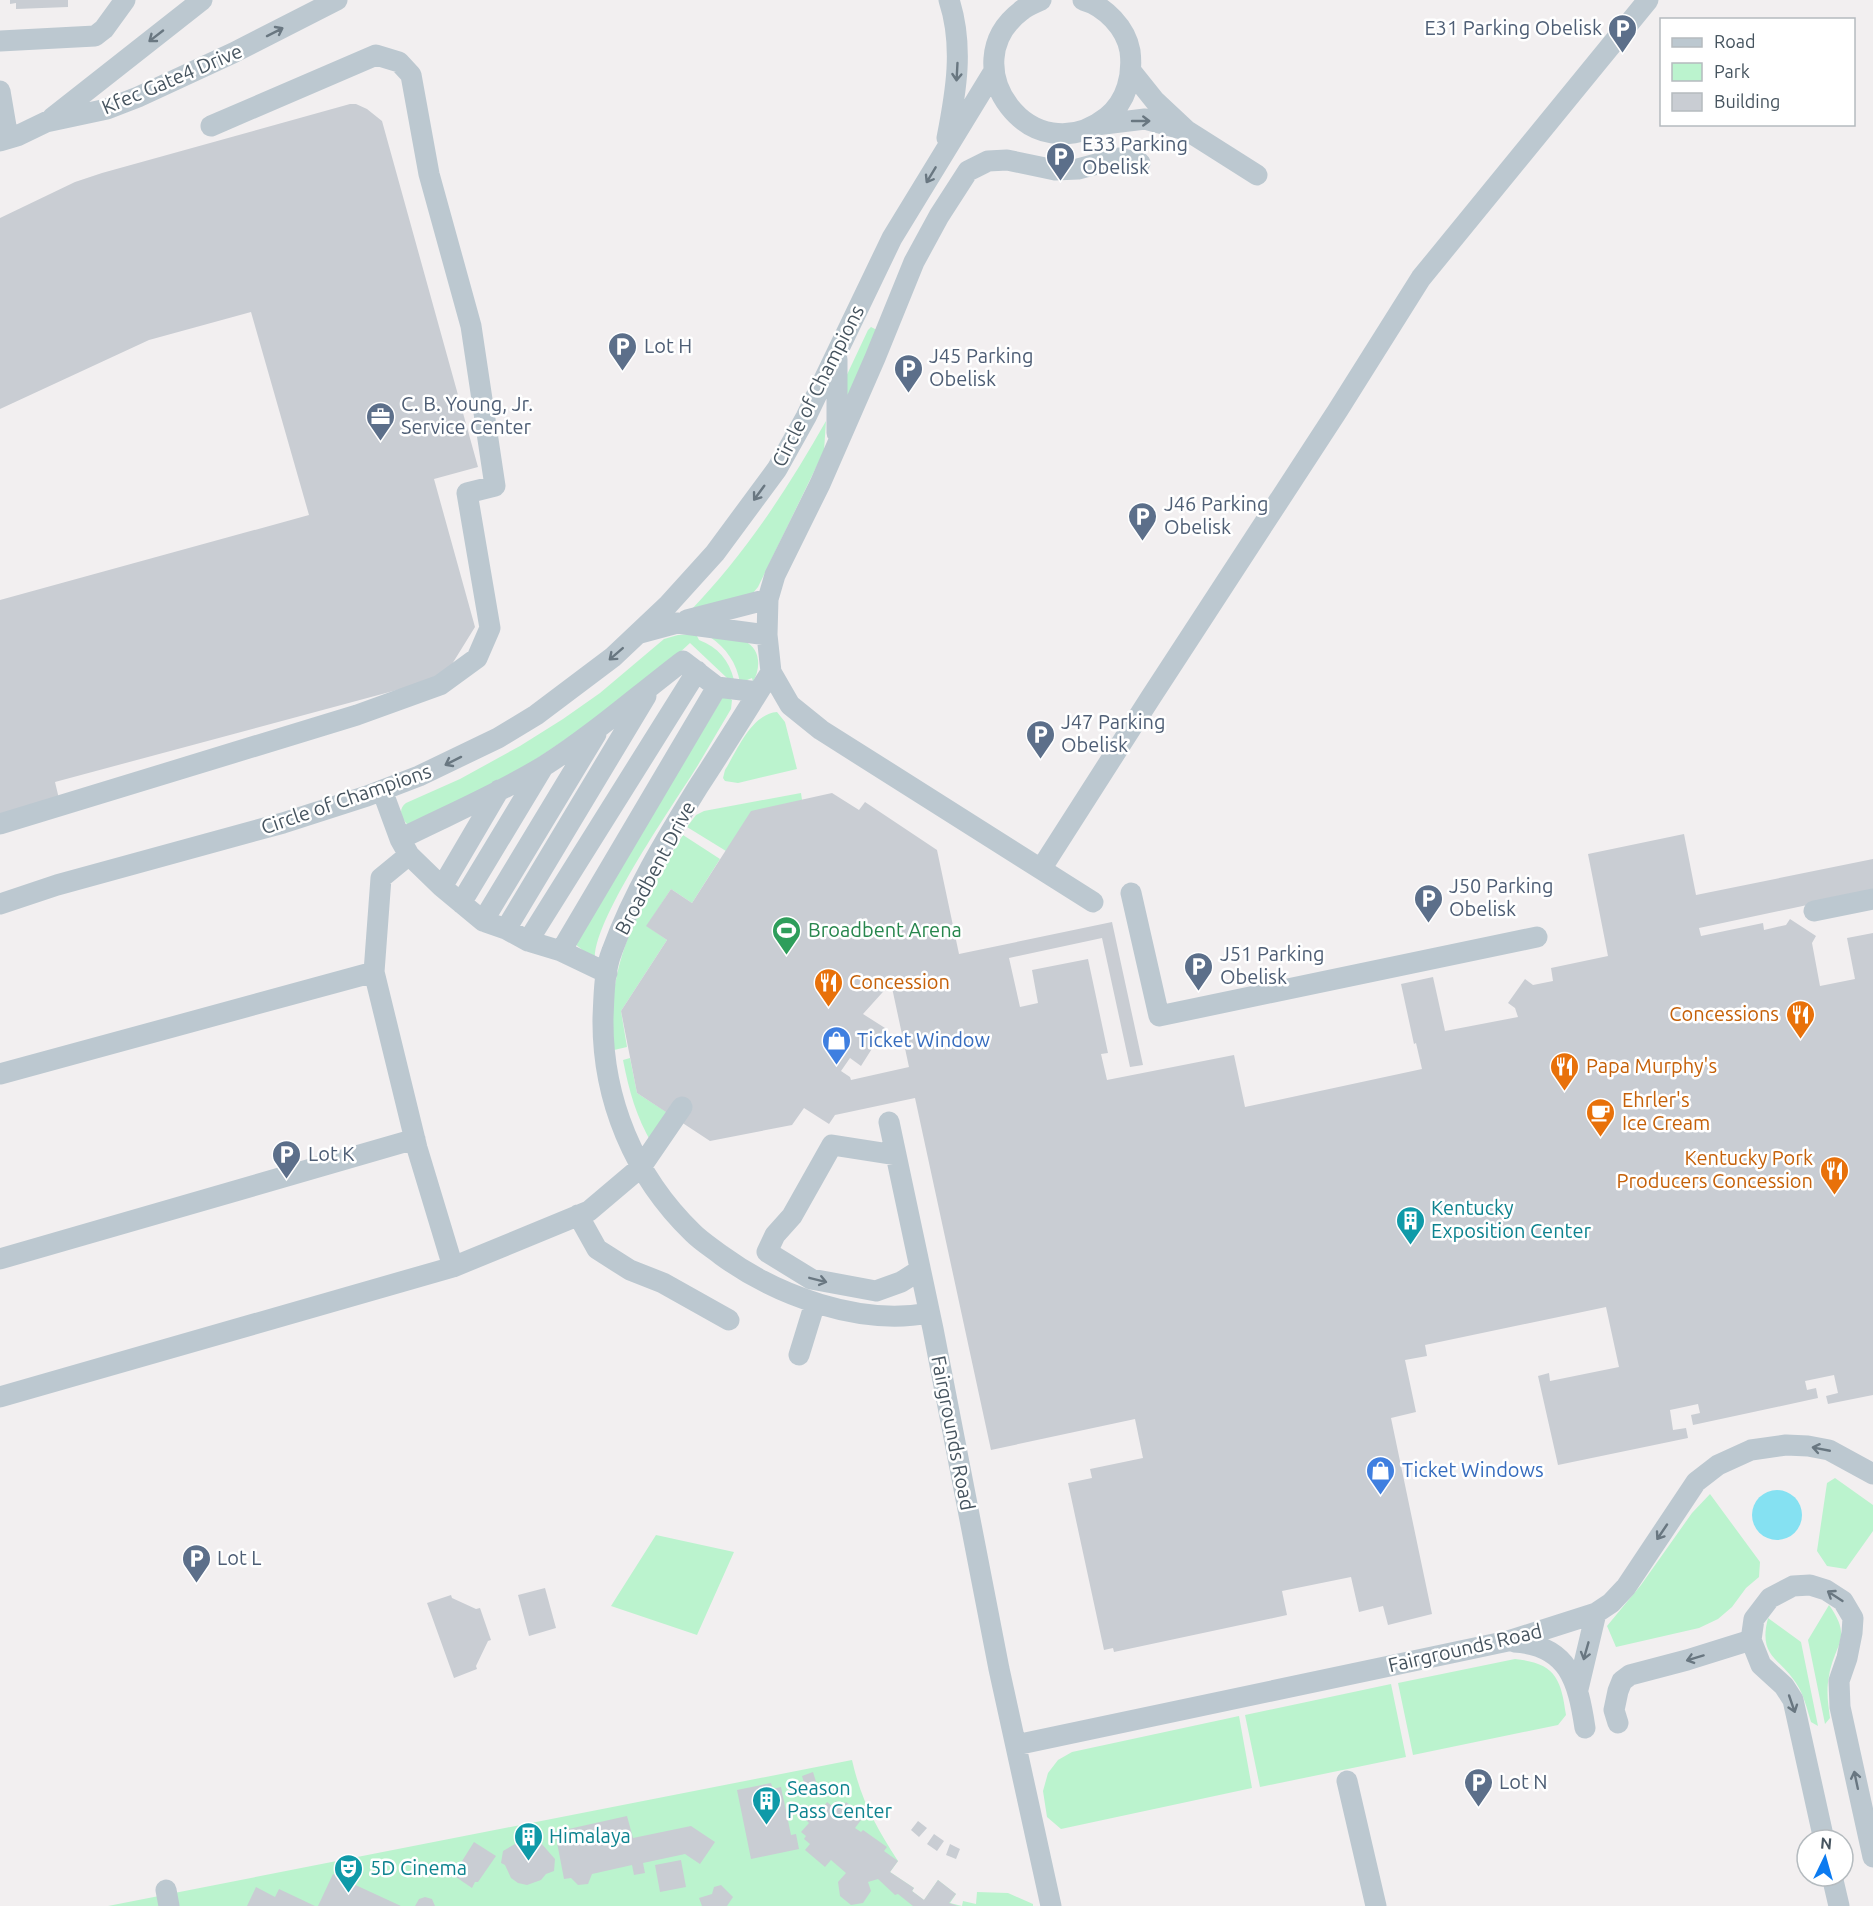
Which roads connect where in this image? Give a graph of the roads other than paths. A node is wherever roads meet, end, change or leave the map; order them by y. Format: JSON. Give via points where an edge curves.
{"nodes":[{"id":1,"x":125,"y":0,"type":"edge"},
{"id":2,"x":202,"y":0,"type":"edge"},
{"id":3,"x":337,"y":0,"type":"edge"},
{"id":4,"x":1041,"y":0,"type":"edge"},
{"id":5,"x":1083,"y":0,"type":"edge"},
{"id":6,"x":1648,"y":0,"type":"edge"},
{"id":7,"x":951,"y":7,"type":"edge"},
{"id":8,"x":0,"y":41,"type":"edge"},
{"id":9,"x":994,"y":71,"type":"junction"},
{"id":10,"x":1131,"y":71,"type":"junction"},
{"id":11,"x":0,"y":91,"type":"edge"},
{"id":12,"x":46,"y":122,"type":"junction"},
{"id":13,"x":1096,"y":125,"type":"junction"},
{"id":14,"x":211,"y":126,"type":"dead end"},
{"id":15,"x":1186,"y":130,"type":"junction"},
{"id":16,"x":4,"y":140,"type":"edge"},
{"id":17,"x":945,"y":152,"type":"junction"},
{"id":18,"x":1140,"y":163,"type":"dead end"},
{"id":19,"x":1257,"y":175,"type":"dead end"},
{"id":20,"x":859,"y":308,"type":"junction"},
{"id":21,"x":890,"y":323,"type":"junction"},
{"id":22,"x":837,"y":352,"type":"junction"},
{"id":23,"x":837,"y":443,"type":"junction"},
{"id":24,"x":768,"y":599,"type":"junction"},
{"id":25,"x":677,"y":623,"type":"junction"},
{"id":26,"x":639,"y":634,"type":"junction"},
{"id":27,"x":767,"y":635,"type":"junction"},
{"id":28,"x":697,"y":671,"type":"junction"},
{"id":29,"x":771,"y":672,"type":"junction"},
{"id":30,"x":652,"y":685,"type":"junction"},
{"id":31,"x":717,"y":687,"type":"junction"},
{"id":32,"x":758,"y":693,"type":"junction"},
{"id":33,"x":601,"y":726,"type":"junction"},
{"id":34,"x":543,"y":766,"type":"junction"},
{"id":35,"x":382,"y":790,"type":"junction"},
{"id":36,"x":499,"y":790,"type":"junction"},
{"id":37,"x":0,"y":824,"type":"edge"},
{"id":38,"x":404,"y":847,"type":"junction"},
{"id":39,"x":1041,"y":869,"type":"junction"},
{"id":40,"x":442,"y":887,"type":"junction"},
{"id":41,"x":1131,"y":893,"type":"dead end"},
{"id":42,"x":1873,"y":899,"type":"edge"},
{"id":43,"x":1093,"y":902,"type":"dead end"},
{"id":44,"x":461,"y":903,"type":"junction"},
{"id":45,"x":0,"y":904,"type":"edge"},
{"id":46,"x":1814,"y":911,"type":"dead end"},
{"id":47,"x":483,"y":921,"type":"junction"},
{"id":48,"x":506,"y":929,"type":"junction"},
{"id":49,"x":1537,"y":937,"type":"dead end"},
{"id":50,"x":528,"y":940,"type":"junction"},
{"id":51,"x":561,"y":951,"type":"junction"},
{"id":52,"x":374,"y":972,"type":"junction"},
{"id":53,"x":607,"y":973,"type":"junction"},
{"id":54,"x":0,"y":1074,"type":"edge"},
{"id":55,"x":682,"y":1107,"type":"dead end"},
{"id":56,"x":889,"y":1122,"type":"dead end"},
{"id":57,"x":415,"y":1139,"type":"junction"},
{"id":58,"x":896,"y":1155,"type":"junction"},
{"id":59,"x":641,"y":1167,"type":"junction"},
{"id":60,"x":578,"y":1215,"type":"junction"},
{"id":61,"x":0,"y":1259,"type":"edge"},
{"id":62,"x":453,"y":1267,"type":"junction"},
{"id":63,"x":920,"y":1270,"type":"junction"},
{"id":64,"x":815,"y":1303,"type":"junction"},
{"id":65,"x":929,"y":1313,"type":"junction"},
{"id":66,"x":729,"y":1320,"type":"dead end"},
{"id":67,"x":800,"y":1355,"type":"dead end"},
{"id":68,"x":0,"y":1397,"type":"edge"},
{"id":69,"x":1873,"y":1474,"type":"edge"},
{"id":70,"x":1596,"y":1613,"type":"junction"},
{"id":71,"x":1862,"y":1617,"type":"edge"},
{"id":72,"x":1751,"y":1640,"type":"junction"},
{"id":73,"x":1508,"y":1641,"type":"junction"},
{"id":74,"x":1578,"y":1689,"type":"junction"},
{"id":75,"x":1618,"y":1723,"type":"dead end"},
{"id":76,"x":1585,"y":1728,"type":"dead end"},
{"id":77,"x":1016,"y":1745,"type":"junction"},
{"id":78,"x":1347,"y":1781,"type":"dead end"},
{"id":79,"x":1821,"y":1828,"type":"edge"},
{"id":80,"x":1873,"y":1857,"type":"edge"},
{"id":81,"x":1835,"y":1888,"type":"edge"},
{"id":82,"x":1051,"y":1906,"type":"edge"},
{"id":83,"x":1376,"y":1906,"type":"edge"},
{"id":84,"x":1839,"y":1906,"type":"edge"}],
"edges":[{"from":1,"to":8,"type":"street","via":[[95,36]]},
{"from":2,"to":12,"type":"street","one_way":true},
{"from":12,"to":3,"type":"street","name":"Kfec Gate4 Drive","one_way":true,"via":[[108,109],[138,97]]},
{"from":4,"to":9,"type":"street","via":[[1021,10],[1005,27],[996,48]]},
{"from":5,"to":10,"type":"street","via":[[1105,11],[1120,28],[1129,49]]},
{"from":6,"to":39,"type":"street","via":[[1421,278]]},
{"from":7,"to":17,"type":"street","one_way":true,"via":[[958,42],[955,96]]},
{"from":9,"to":13,"type":"street","via":[[999,93],[1012,112],[1030,126],[1052,133],[1074,133]]},
{"from":9,"to":17,"type":"street","name":"Circle of Champions"},
{"from":10,"to":13,"type":"street","via":[[1126,93],[1114,111]]},
{"from":10,"to":15,"type":"street"},
{"from":11,"to":16,"type":"street"},
{"from":12,"to":16,"type":"street","name":"Kfec Gate4 Drive"},
{"from":13,"to":15,"type":"street","one_way":true,"via":[[1145,119]]},
{"from":14,"to":37,"type":"street","via":[[376,55],[399,62],[411,75],[429,174],[471,327],[495,486],[467,492],[490,628],[477,658],[440,685],[357,715]]},
{"from":15,"to":19,"type":"street"},
{"from":17,"to":20,"type":"street","name":"Circle of Champions","one_way":true,"via":[[892,238]]},
{"from":18,"to":21,"type":"street","via":[[1119,158],[1078,169],[1055,170],[1007,160],[988,161],[968,171],[914,262]]},
{"from":20,"to":21,"type":"street"},
{"from":20,"to":22,"type":"street","name":"Circle of Champions"},
{"from":21,"to":23,"type":"street"},
{"from":22,"to":23,"type":"street"},
{"from":22,"to":26,"type":"street","name":"Circle of Champions","one_way":true,"via":[[777,469],[715,553]]},
{"from":23,"to":24,"type":"street","via":[[775,575]]},
{"from":24,"to":25,"type":"street"},
{"from":24,"to":27,"type":"street"},
{"from":25,"to":26,"type":"street"},
{"from":25,"to":27,"type":"street"},
{"from":26,"to":35,"type":"street","name":"Circle of Champions","one_way":true,"via":[[575,687],[517,726],[447,764]]},
{"from":27,"to":29,"type":"street"},
{"from":28,"to":30,"type":"street","via":[[684,661]]},
{"from":28,"to":31,"type":"street"},
{"from":28,"to":50,"type":"street"},
{"from":29,"to":32,"type":"street","name":"Broadbent Drive"},
{"from":29,"to":39,"type":"street","via":[[790,705],[821,730]]},
{"from":30,"to":33,"type":"street"},
{"from":30,"to":48,"type":"street"},
{"from":31,"to":32,"type":"street"},
{"from":31,"to":51,"type":"street"},
{"from":32,"to":53,"type":"street","name":"Broadbent Drive","via":[[674,825],[633,900]]},
{"from":33,"to":34,"type":"street"},
{"from":33,"to":47,"type":"street"},
{"from":34,"to":36,"type":"street"},
{"from":34,"to":44,"type":"street"},
{"from":35,"to":38,"type":"street"},
{"from":35,"to":45,"type":"street","name":"Circle of Champions","via":[[283,823]]},
{"from":36,"to":38,"type":"street"},
{"from":36,"to":40,"type":"street"},
{"from":38,"to":40,"type":"street"},
{"from":38,"to":52,"type":"street","via":[[381,878]]},
{"from":39,"to":43,"type":"street"},
{"from":40,"to":44,"type":"street"},
{"from":41,"to":49,"type":"street","via":[[1159,1016]]},
{"from":42,"to":46,"type":"street"},
{"from":44,"to":47,"type":"street"},
{"from":47,"to":48,"type":"street"},
{"from":48,"to":50,"type":"street"},
{"from":50,"to":51,"type":"street"},
{"from":51,"to":53,"type":"street"},
{"from":52,"to":54,"type":"street"},
{"from":52,"to":57,"type":"street"},
{"from":53,"to":59,"type":"street","name":"Broadbent Drive","via":[[603,1030],[608,1083],[621,1127]]},
{"from":55,"to":59,"type":"street"},
{"from":56,"to":58,"type":"street","name":"Fairgrounds Road"},
{"from":57,"to":61,"type":"street"},
{"from":57,"to":62,"type":"street"},
{"from":58,"to":63,"type":"street","name":"Fairgrounds Road"},
{"from":58,"to":63,"type":"street","one_way":true,"via":[[832,1145],[767,1252],[811,1279],[876,1291]]},
{"from":59,"to":60,"type":"street"},
{"from":59,"to":64,"type":"street","name":"Broadbent Drive","via":[[664,1201],[694,1234],[770,1286]]},
{"from":60,"to":62,"type":"street"},
{"from":60,"to":66,"type":"street","via":[[597,1249]]},
{"from":62,"to":68,"type":"street"},
{"from":63,"to":65,"type":"street","name":"Fairgrounds Road"},
{"from":64,"to":65,"type":"street","name":"Broadbent Drive","via":[[906,1318]]},
{"from":64,"to":67,"type":"street"},
{"from":65,"to":77,"type":"street","name":"Fairgrounds Road"},
{"from":69,"to":70,"type":"street","name":"Fairgrounds Road","one_way":true,"via":[[1829,1450],[1808,1446],[1786,1445],[1738,1455],[1696,1482],[1626,1587]]},
{"from":70,"to":73,"type":"street","name":"Fairgrounds Road"},
{"from":70,"to":74,"type":"street","one_way":true},
{"from":71,"to":72,"type":"street","one_way":true,"via":[[1826,1590],[1810,1585],[1793,1586],[1770,1598],[1754,1619]]},
{"from":80,"to":71,"type":"street","one_way":true,"via":[[1840,1707],[1839,1681],[1852,1633]]},
{"from":72,"to":75,"type":"street","one_way":true,"via":[[1630,1675],[1618,1691],[1614,1710]]},
{"from":72,"to":79,"type":"street","one_way":true,"via":[[1761,1665],[1793,1700]]},
{"from":73,"to":74,"type":"street","via":[[1547,1648],[1567,1667]]},
{"from":73,"to":77,"type":"street","name":"Fairgrounds Road"},
{"from":74,"to":76,"type":"street"},
{"from":77,"to":82,"type":"street","name":"Fairgrounds Road"},
{"from":78,"to":83,"type":"street"},
{"from":81,"to":84,"type":"street"}]}
